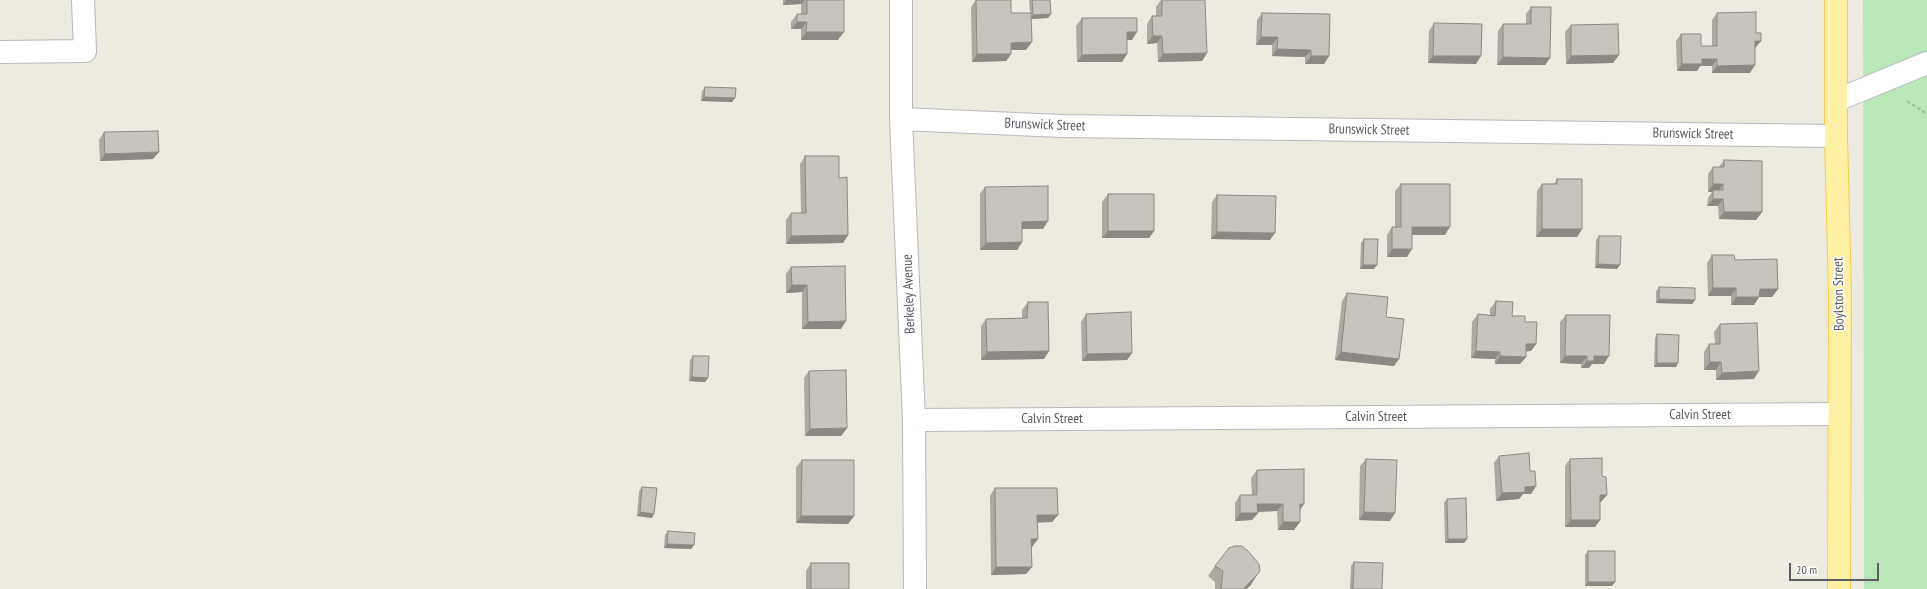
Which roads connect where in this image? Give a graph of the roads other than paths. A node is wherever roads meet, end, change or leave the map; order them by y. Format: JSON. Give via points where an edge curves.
{"nodes":[{"id":1,"x":84,"y":0,"type":"edge"},
{"id":2,"x":902,"y":0,"type":"edge"},
{"id":3,"x":1836,"y":0,"type":"edge"},
{"id":4,"x":0,"y":52,"type":"edge"},
{"id":5,"x":1927,"y":63,"type":"edge"},
{"id":6,"x":1837,"y":100,"type":"junction"},
{"id":7,"x":901,"y":119,"type":"junction"},
{"id":8,"x":1836,"y":136,"type":"junction"},
{"id":9,"x":1839,"y":414,"type":"junction"},
{"id":10,"x":914,"y":420,"type":"junction"},
{"id":11,"x":915,"y":589,"type":"edge"},
{"id":12,"x":1839,"y":589,"type":"edge"}],
"edges":[{"from":1,"to":4,"type":"street","via":[[85,51]]},
{"from":2,"to":7,"type":"street","name":"Berkeley Avenue"},
{"from":3,"to":6,"type":"main road","name":"Boylston Street"},
{"from":5,"to":6,"type":"street"},
{"from":6,"to":8,"type":"main road","name":"Boylston Street"},
{"from":7,"to":8,"type":"street","name":"Brunswick Street","via":[[1062,126]]},
{"from":7,"to":10,"type":"street","name":"Berkeley Avenue"},
{"from":8,"to":9,"type":"main road","name":"Boylston Street","via":[[1840,295]]},
{"from":9,"to":10,"type":"street","name":"Calvin Street"},
{"from":9,"to":12,"type":"main road","name":"Boylston Street"},
{"from":10,"to":11,"type":"street","name":"Berkeley Avenue"}]}
